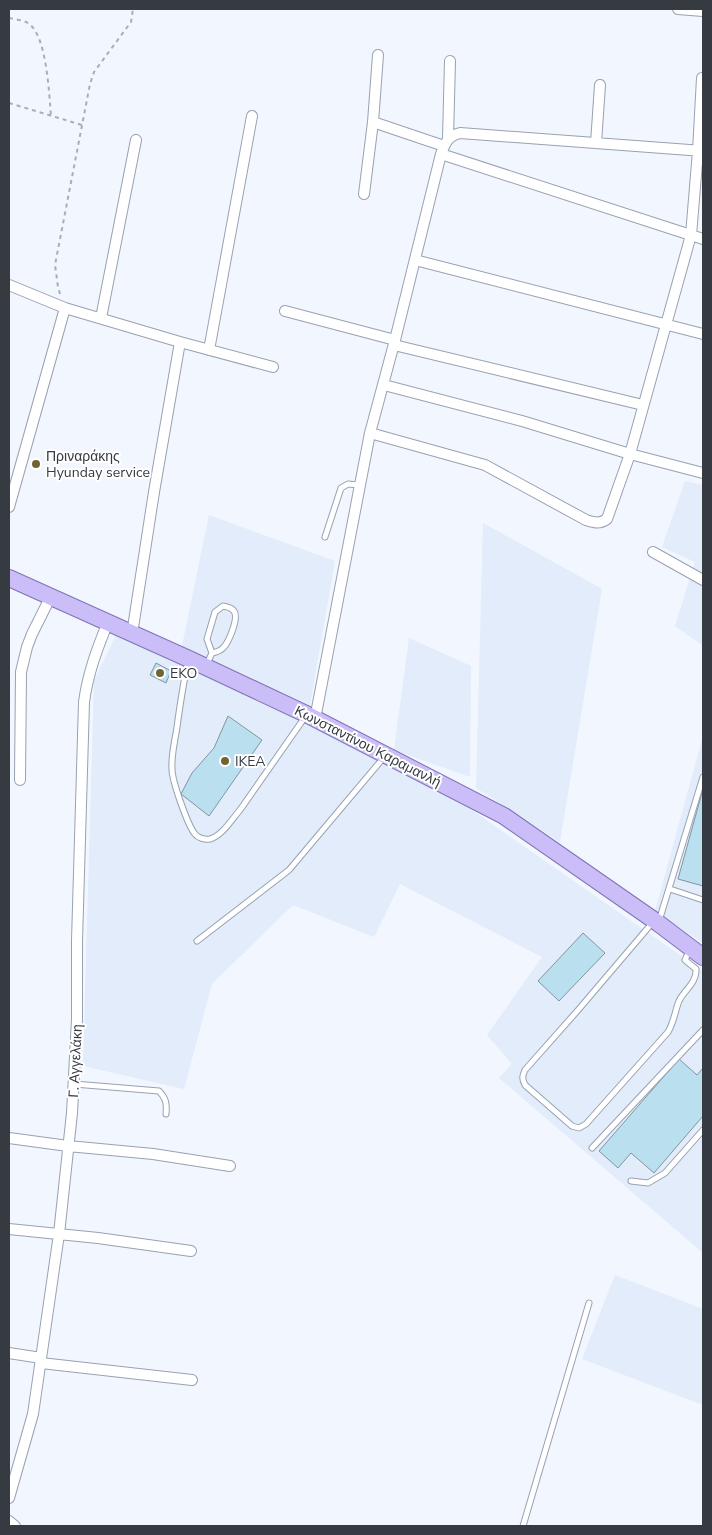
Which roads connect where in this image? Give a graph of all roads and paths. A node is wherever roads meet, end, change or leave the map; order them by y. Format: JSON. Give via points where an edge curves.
{"nodes":[{"id":1,"x":133,"y":9,"type":"edge"},
{"id":2,"x":678,"y":9,"type":"edge"},
{"id":3,"x":703,"y":11,"type":"edge"},
{"id":4,"x":9,"y":18,"type":"edge"},
{"id":5,"x":378,"y":55,"type":"dead end"},
{"id":6,"x":450,"y":62,"type":"dead end"},
{"id":7,"x":702,"y":78,"type":"dead end"},
{"id":8,"x":600,"y":85,"type":"dead end"},
{"id":9,"x":9,"y":103,"type":"edge"},
{"id":10,"x":51,"y":116,"type":"junction"},
{"id":11,"x":252,"y":116,"type":"dead end"},
{"id":12,"x":373,"y":122,"type":"junction"},
{"id":13,"x":82,"y":125,"type":"junction"},
{"id":14,"x":136,"y":140,"type":"dead end"},
{"id":15,"x":596,"y":142,"type":"junction"},
{"id":16,"x":444,"y":146,"type":"junction"},
{"id":17,"x":701,"y":151,"type":"edge"},
{"id":18,"x":364,"y":194,"type":"dead end"},
{"id":19,"x":692,"y":235,"type":"junction"},
{"id":20,"x":703,"y":239,"type":"edge"},
{"id":21,"x":415,"y":260,"type":"junction"},
{"id":22,"x":9,"y":285,"type":"edge"},
{"id":23,"x":65,"y":308,"type":"junction"},
{"id":24,"x":285,"y":311,"type":"dead end"},
{"id":25,"x":101,"y":318,"type":"junction"},
{"id":26,"x":666,"y":324,"type":"junction"},
{"id":27,"x":703,"y":334,"type":"edge"},
{"id":28,"x":180,"y":342,"type":"junction"},
{"id":29,"x":395,"y":342,"type":"junction"},
{"id":30,"x":210,"y":350,"type":"junction"},
{"id":31,"x":273,"y":366,"type":"dead end"},
{"id":32,"x":384,"y":384,"type":"junction"},
{"id":33,"x":643,"y":405,"type":"junction"},
{"id":34,"x":370,"y":433,"type":"junction"},
{"id":35,"x":630,"y":454,"type":"junction"},
{"id":36,"x":703,"y":473,"type":"edge"},
{"id":37,"x":359,"y":486,"type":"junction"},
{"id":38,"x":9,"y":508,"type":"edge"},
{"id":39,"x":325,"y":537,"type":"dead end"},
{"id":40,"x":652,"y":552,"type":"dead end"},
{"id":41,"x":9,"y":578,"type":"edge"},
{"id":42,"x":703,"y":580,"type":"edge"},
{"id":43,"x":51,"y":596,"type":"junction"},
{"id":44,"x":108,"y":622,"type":"junction"},
{"id":45,"x":132,"y":634,"type":"junction"},
{"id":46,"x":189,"y":659,"type":"junction"},
{"id":47,"x":209,"y":660,"type":"junction"},
{"id":48,"x":310,"y":717,"type":"junction"},
{"id":49,"x":385,"y":756,"type":"junction"},
{"id":50,"x":703,"y":777,"type":"edge"},
{"id":51,"x":20,"y":780,"type":"dead end"},
{"id":52,"x":670,"y":888,"type":"junction"},
{"id":53,"x":703,"y":900,"type":"edge"},
{"id":54,"x":656,"y":922,"type":"junction"},
{"id":55,"x":197,"y":941,"type":"dead end"},
{"id":56,"x":697,"y":953,"type":"edge"},
{"id":57,"x":703,"y":1030,"type":"edge"},
{"id":58,"x":74,"y":1084,"type":"junction"},
{"id":59,"x":166,"y":1114,"type":"dead end"},
{"id":60,"x":703,"y":1130,"type":"edge"},
{"id":61,"x":9,"y":1138,"type":"edge"},
{"id":62,"x":68,"y":1146,"type":"junction"},
{"id":63,"x":592,"y":1148,"type":"dead end"},
{"id":64,"x":230,"y":1166,"type":"dead end"},
{"id":65,"x":631,"y":1181,"type":"dead end"},
{"id":66,"x":9,"y":1229,"type":"edge"},
{"id":67,"x":59,"y":1234,"type":"junction"},
{"id":68,"x":191,"y":1251,"type":"dead end"},
{"id":69,"x":589,"y":1303,"type":"dead end"},
{"id":70,"x":9,"y":1354,"type":"edge"},
{"id":71,"x":41,"y":1361,"type":"junction"},
{"id":72,"x":192,"y":1380,"type":"dead end"},
{"id":73,"x":9,"y":1498,"type":"edge"},
{"id":74,"x":9,"y":1521,"type":"edge"},
{"id":75,"x":15,"y":1526,"type":"edge"},
{"id":76,"x":523,"y":1526,"type":"edge"}],
"edges":[{"from":1,"to":13,"type":"path","via":[[132,22],[94,72]]},
{"from":2,"to":3,"type":"street"},
{"from":4,"to":10,"type":"path","via":[[28,23],[40,39],[47,66]]},
{"from":5,"to":12,"type":"street"},
{"from":6,"to":16,"type":"street"},
{"from":7,"to":17,"type":"street"},
{"from":8,"to":15,"type":"street"},
{"from":9,"to":10,"type":"path"},
{"from":10,"to":13,"type":"path"},
{"from":11,"to":30,"type":"street"},
{"from":12,"to":16,"type":"street"},
{"from":12,"to":18,"type":"street"},
{"from":13,"to":23,"type":"path","via":[[55,265]]},
{"from":14,"to":25,"type":"street"},
{"from":15,"to":16,"type":"street","via":[[460,133],[453,134]]},
{"from":15,"to":17,"type":"street"},
{"from":16,"to":19,"type":"street"},
{"from":16,"to":21,"type":"street"},
{"from":17,"to":19,"type":"street"},
{"from":19,"to":20,"type":"street"},
{"from":19,"to":26,"type":"street"},
{"from":21,"to":26,"type":"street"},
{"from":21,"to":29,"type":"street"},
{"from":22,"to":23,"type":"street"},
{"from":23,"to":25,"type":"street"},
{"from":23,"to":38,"type":"street"},
{"from":24,"to":29,"type":"street"},
{"from":25,"to":28,"type":"street"},
{"from":26,"to":27,"type":"street"},
{"from":26,"to":33,"type":"street"},
{"from":28,"to":30,"type":"street"},
{"from":28,"to":45,"type":"street"},
{"from":29,"to":32,"type":"street"},
{"from":29,"to":33,"type":"street"},
{"from":30,"to":31,"type":"street"},
{"from":32,"to":34,"type":"street"},
{"from":32,"to":35,"type":"street"},
{"from":33,"to":35,"type":"street"},
{"from":34,"to":35,"type":"street","via":[[485,465],[594,522],[607,519]]},
{"from":34,"to":37,"type":"street"},
{"from":35,"to":36,"type":"street"},
{"from":37,"to":39,"type":"lane","via":[[348,484],[340,488]]},
{"from":37,"to":48,"type":"street"},
{"from":40,"to":42,"type":"street"},
{"from":41,"to":43,"type":"main road","name":"Κωνσταντίνου Καραμανλή"},
{"from":43,"to":44,"type":"main road","name":"Κωνσταντίνου Καραμανλή"},
{"from":43,"to":51,"type":"street","via":[[32,634],[22,672]]},
{"from":44,"to":45,"type":"main road","name":"Κωνσταντίνου Καραμανλή"},
{"from":44,"to":58,"type":"street","name":"Γ. Αγγελάκη","via":[[91,666],[84,702]]},
{"from":45,"to":46,"type":"main road","name":"Κωνσταντίνου Καραμανλή"},
{"from":46,"to":47,"type":"main road","name":"Κωνσταντίνου Καραμανλή"},
{"from":46,"to":48,"type":"lane","via":[[172,770],[174,784],[191,826],[201,838],[209,839],[230,822]]},
{"from":47,"to":47,"type":"lane","via":[[228,641],[236,617],[231,608],[223,606],[215,612],[208,639]]},
{"from":47,"to":48,"type":"main road","name":"Κωνσταντίνου Καραμανλή"},
{"from":48,"to":49,"type":"main road","name":"Κωνσταντίνου Καραμανλή"},
{"from":49,"to":54,"type":"main road","name":"Κωνσταντίνου Καραμανλή","via":[[504,816]]},
{"from":49,"to":55,"type":"lane","via":[[290,870]]},
{"from":50,"to":52,"type":"lane"},
{"from":52,"to":53,"type":"lane"},
{"from":52,"to":54,"type":"lane"},
{"from":54,"to":56,"type":"main road","name":"Κωνσταντίνου Καραμανλή"},
{"from":54,"to":56,"type":"lane","via":[[522,1075],[525,1085],[572,1126],[579,1128],[586,1124],[668,1032],[680,1000],[696,974],[696,969],[685,960]]},
{"from":57,"to":63,"type":"lane"},
{"from":58,"to":59,"type":"lane","via":[[159,1091],[167,1102]]},
{"from":58,"to":62,"type":"street","name":"Γ. Αγγελάκη"},
{"from":60,"to":65,"type":"lane","via":[[665,1173],[648,1183]]},
{"from":61,"to":62,"type":"street"},
{"from":62,"to":64,"type":"street"},
{"from":62,"to":67,"type":"street","name":"Γ. Αγγελάκη"},
{"from":66,"to":67,"type":"street"},
{"from":67,"to":68,"type":"street"},
{"from":67,"to":71,"type":"street","name":"Γ. Αγγελάκη"},
{"from":69,"to":76,"type":"lane"},
{"from":70,"to":71,"type":"street"},
{"from":71,"to":72,"type":"street"},
{"from":71,"to":73,"type":"street","name":"Γ. Αγγελάκη","via":[[33,1414]]},
{"from":74,"to":75,"type":"street"}]}
